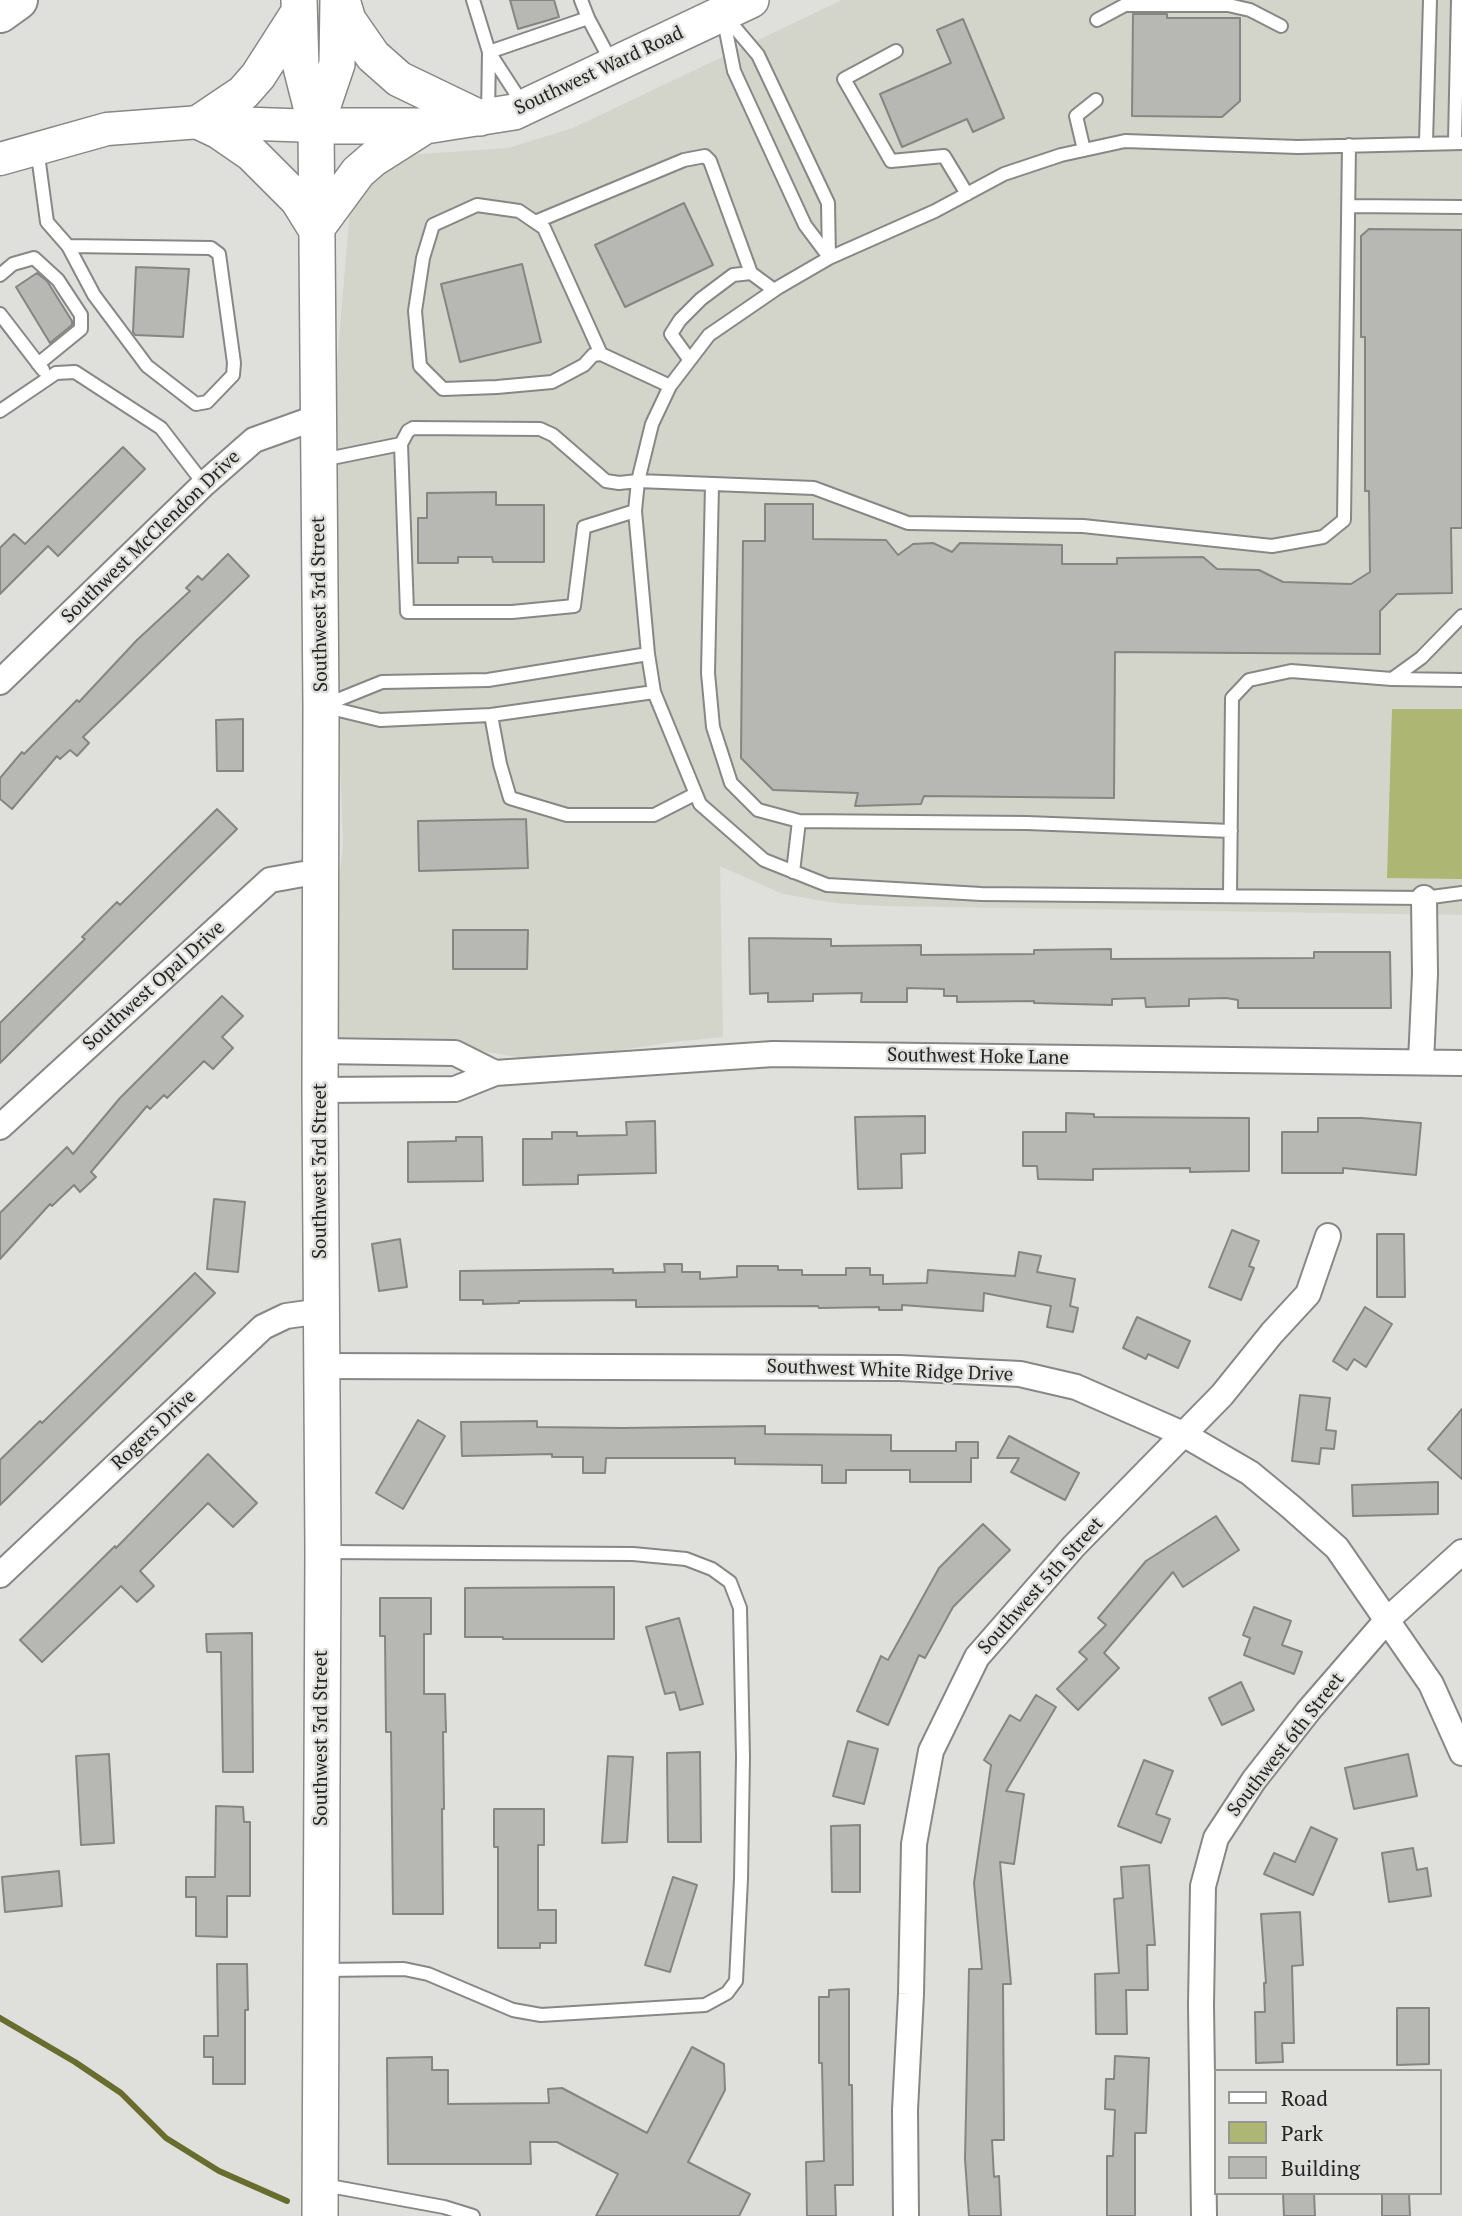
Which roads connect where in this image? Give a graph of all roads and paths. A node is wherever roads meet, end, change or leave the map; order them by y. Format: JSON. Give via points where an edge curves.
{"nodes":[{"id":1,"x":18,"y":0,"type":"edge"},
{"id":2,"x":340,"y":0,"type":"edge"},
{"id":3,"x":473,"y":0,"type":"edge"},
{"id":4,"x":580,"y":0,"type":"edge"},
{"id":5,"x":1430,"y":0,"type":"edge"},
{"id":6,"x":1458,"y":0,"type":"edge"},
{"id":7,"x":731,"y":4,"type":"edge"},
{"id":8,"x":299,"y":6,"type":"edge"},
{"id":9,"x":0,"y":13,"type":"edge"},
{"id":10,"x":588,"y":18,"type":"junction"},
{"id":11,"x":1097,"y":20,"type":"dead end"},
{"id":12,"x":1280,"y":26,"type":"dead end"},
{"id":13,"x":896,"y":51,"type":"dead end"},
{"id":14,"x":489,"y":52,"type":"junction"},
{"id":15,"x":613,"y":65,"type":"junction"},
{"id":16,"x":1097,"y":100,"type":"dead end"},
{"id":17,"x":524,"y":107,"type":"junction"},
{"id":18,"x":484,"y":117,"type":"junction"},
{"id":19,"x":200,"y":122,"type":"junction"},
{"id":20,"x":316,"y":126,"type":"junction"},
{"id":21,"x":425,"y":126,"type":"junction"},
{"id":22,"x":1426,"y":142,"type":"junction"},
{"id":23,"x":1458,"y":142,"type":"edge"},
{"id":24,"x":1349,"y":145,"type":"junction"},
{"id":25,"x":36,"y":147,"type":"junction"},
{"id":26,"x":1084,"y":150,"type":"junction"},
{"id":27,"x":0,"y":159,"type":"edge"},
{"id":28,"x":967,"y":194,"type":"junction"},
{"id":29,"x":1349,"y":206,"type":"junction"},
{"id":30,"x":1462,"y":207,"type":"edge"},
{"id":31,"x":535,"y":222,"type":"junction"},
{"id":32,"x":316,"y":229,"type":"junction"},
{"id":33,"x":68,"y":246,"type":"junction"},
{"id":34,"x":829,"y":258,"type":"junction"},
{"id":35,"x":751,"y":273,"type":"junction"},
{"id":36,"x":0,"y":275,"type":"edge"},
{"id":37,"x":774,"y":290,"type":"junction"},
{"id":38,"x":0,"y":314,"type":"edge"},
{"id":39,"x":601,"y":354,"type":"junction"},
{"id":40,"x":689,"y":359,"type":"junction"},
{"id":41,"x":38,"y":363,"type":"junction"},
{"id":42,"x":50,"y":378,"type":"junction"},
{"id":43,"x":670,"y":386,"type":"junction"},
{"id":44,"x":0,"y":411,"type":"edge"},
{"id":45,"x":318,"y":417,"type":"junction"},
{"id":46,"x":401,"y":444,"type":"junction"},
{"id":47,"x":318,"y":460,"type":"junction"},
{"id":48,"x":638,"y":481,"type":"junction"},
{"id":49,"x":204,"y":484,"type":"junction"},
{"id":50,"x":712,"y":485,"type":"junction"},
{"id":51,"x":635,"y":512,"type":"junction"},
{"id":52,"x":1462,"y":616,"type":"edge"},
{"id":53,"x":648,"y":654,"type":"junction"},
{"id":54,"x":1392,"y":679,"type":"junction"},
{"id":55,"x":1462,"y":680,"type":"edge"},
{"id":56,"x":0,"y":682,"type":"edge"},
{"id":57,"x":654,"y":692,"type":"junction"},
{"id":58,"x":321,"y":706,"type":"junction"},
{"id":59,"x":491,"y":715,"type":"junction"},
{"id":60,"x":695,"y":794,"type":"junction"},
{"id":61,"x":799,"y":821,"type":"junction"},
{"id":62,"x":1231,"y":831,"type":"junction"},
{"id":63,"x":320,"y":871,"type":"junction"},
{"id":64,"x":793,"y":872,"type":"junction"},
{"id":65,"x":1462,"y":893,"type":"edge"},
{"id":66,"x":1230,"y":896,"type":"junction"},
{"id":67,"x":1424,"y":898,"type":"junction"},
{"id":68,"x":320,"y":1051,"type":"junction"},
{"id":69,"x":1421,"y":1062,"type":"junction"},
{"id":70,"x":1462,"y":1063,"type":"edge"},
{"id":71,"x":495,"y":1073,"type":"junction"},
{"id":72,"x":320,"y":1090,"type":"junction"},
{"id":73,"x":0,"y":1127,"type":"edge"},
{"id":74,"x":1328,"y":1236,"type":"dead end"},
{"id":75,"x":322,"y":1311,"type":"junction"},
{"id":76,"x":321,"y":1366,"type":"junction"},
{"id":77,"x":1183,"y":1434,"type":"junction"},
{"id":78,"x":323,"y":1552,"type":"junction"},
{"id":79,"x":1462,"y":1552,"type":"edge"},
{"id":80,"x":0,"y":1574,"type":"edge"},
{"id":81,"x":1387,"y":1620,"type":"junction"},
{"id":82,"x":1462,"y":1753,"type":"edge"},
{"id":83,"x":320,"y":1970,"type":"junction"},
{"id":84,"x":320,"y":2200,"type":"edge"},
{"id":85,"x":473,"y":2216,"type":"edge"},
{"id":86,"x":906,"y":2216,"type":"edge"},
{"id":87,"x":1204,"y":2216,"type":"edge"}],
"edges":[{"from":1,"to":9,"type":"highway"},
{"from":2,"to":18,"type":"main road","via":[[373,56],[399,79]]},
{"from":2,"to":20,"type":"main road","name":"Southwest 3rd Street","via":[[337,64]]},
{"from":3,"to":14,"type":"lane"},
{"from":4,"to":10,"type":"lane"},
{"from":5,"to":22,"type":"lane"},
{"from":6,"to":23,"type":"lane"},
{"from":7,"to":15,"type":"main road","name":"Southwest Ward Road"},
{"from":7,"to":34,"type":"lane","via":[[828,203]]},
{"from":7,"to":34,"type":"lane","via":[[734,71],[805,225]]},
{"from":8,"to":19,"type":"main road","via":[[258,76],[243,93]]},
{"from":8,"to":20,"type":"main road","name":"Southwest 3rd Street","via":[[301,67]]},
{"from":10,"to":14,"type":"lane"},
{"from":10,"to":15,"type":"lane"},
{"from":11,"to":12,"type":"lane","via":[[1125,5],[1228,5],[1250,9]]},
{"from":13,"to":28,"type":"lane","via":[[844,79],[891,161],[944,156]]},
{"from":14,"to":17,"type":"lane"},
{"from":14,"to":18,"type":"lane"},
{"from":15,"to":17,"type":"main road","name":"Southwest Ward Road"},
{"from":16,"to":26,"type":"lane","via":[[1076,116]]},
{"from":17,"to":18,"type":"main road","name":"Southwest Ward Road"},
{"from":18,"to":21,"type":"main road","name":"Southwest Ward Road"},
{"from":19,"to":20,"type":"street"},
{"from":19,"to":25,"type":"street","via":[[107,129]]},
{"from":19,"to":32,"type":"main road","via":[[251,153],[298,200]]},
{"from":20,"to":21,"type":"main road","name":"Southwest Ward Road"},
{"from":20,"to":32,"type":"main road","name":"Southwest 3rd Street"},
{"from":21,"to":32,"type":"main road","via":[[358,172]]},
{"from":22,"to":23,"type":"lane"},
{"from":22,"to":24,"type":"lane"},
{"from":24,"to":26,"type":"lane","via":[[1125,141]]},
{"from":24,"to":29,"type":"lane"},
{"from":25,"to":27,"type":"street"},
{"from":25,"to":33,"type":"lane","via":[[47,222]]},
{"from":26,"to":28,"type":"lane","via":[[1004,174]]},
{"from":28,"to":34,"type":"lane"},
{"from":29,"to":30,"type":"lane"},
{"from":29,"to":50,"type":"lane","via":[[1344,520],[1323,537],[1272,546],[1083,526],[908,523],[814,488]]},
{"from":31,"to":35,"type":"lane","via":[[684,160],[705,156]]},
{"from":31,"to":39,"type":"lane","via":[[544,228]]},
{"from":31,"to":39,"type":"lane","via":[[519,211],[477,205],[433,225],[415,311],[419,366],[443,389],[497,387],[552,382]]},
{"from":32,"to":45,"type":"main road","name":"Southwest 3rd Street"},
{"from":33,"to":33,"type":"lane","via":[[94,295],[147,366],[196,404],[207,402],[233,375],[219,254],[211,248]]},
{"from":34,"to":37,"type":"lane"},
{"from":35,"to":37,"type":"lane"},
{"from":35,"to":40,"type":"lane","via":[[733,275],[680,320],[671,334]]},
{"from":36,"to":41,"type":"lane","via":[[13,264],[34,258],[58,280],[81,315],[81,329]]},
{"from":37,"to":40,"type":"lane","via":[[709,335]]},
{"from":38,"to":41,"type":"lane"},
{"from":39,"to":43,"type":"lane"},
{"from":40,"to":43,"type":"lane"},
{"from":41,"to":42,"type":"lane"},
{"from":42,"to":44,"type":"lane"},
{"from":42,"to":49,"type":"lane","via":[[75,372],[161,428]]},
{"from":43,"to":48,"type":"lane","via":[[652,424]]},
{"from":45,"to":47,"type":"main road","name":"Southwest 3rd Street"},
{"from":45,"to":49,"type":"street","name":"Southwest McClendon Drive","via":[[254,440]]},
{"from":46,"to":47,"type":"lane"},
{"from":46,"to":48,"type":"lane","via":[[413,428],[540,429],[606,481]]},
{"from":46,"to":51,"type":"lane","via":[[407,612],[512,612],[575,606],[584,527]]},
{"from":47,"to":58,"type":"main road","name":"Southwest 3rd Street"},
{"from":48,"to":50,"type":"lane"},
{"from":48,"to":51,"type":"lane"},
{"from":49,"to":56,"type":"street","name":"Southwest McClendon Drive"},
{"from":50,"to":61,"type":"lane","via":[[708,673],[713,727],[732,783],[758,810]]},
{"from":51,"to":53,"type":"lane"},
{"from":52,"to":54,"type":"lane","via":[[1421,658]]},
{"from":53,"to":57,"type":"lane"},
{"from":53,"to":58,"type":"lane","via":[[488,680],[382,682]]},
{"from":54,"to":55,"type":"lane"},
{"from":54,"to":62,"type":"lane","via":[[1291,671],[1250,680],[1232,698]]},
{"from":57,"to":59,"type":"lane"},
{"from":57,"to":60,"type":"lane"},
{"from":58,"to":59,"type":"lane","via":[[380,720]]},
{"from":58,"to":63,"type":"main road","name":"Southwest 3rd Street"},
{"from":59,"to":60,"type":"lane","via":[[510,798],[567,814],[654,815]]},
{"from":60,"to":64,"type":"lane","via":[[700,804],[764,860]]},
{"from":61,"to":62,"type":"lane"},
{"from":61,"to":64,"type":"lane"},
{"from":62,"to":66,"type":"lane"},
{"from":63,"to":68,"type":"main road","name":"Southwest 3rd Street"},
{"from":63,"to":73,"type":"street","name":"Southwest Opal Drive","via":[[270,880]]},
{"from":64,"to":66,"type":"lane","via":[[827,886],[981,894]]},
{"from":65,"to":67,"type":"lane"},
{"from":66,"to":67,"type":"lane"},
{"from":67,"to":69,"type":"street"},
{"from":68,"to":71,"type":"street","via":[[455,1053]]},
{"from":68,"to":72,"type":"main road","name":"Southwest 3rd Street"},
{"from":69,"to":70,"type":"street","name":"Southwest Hoke Lane"},
{"from":69,"to":71,"type":"street","name":"Southwest Hoke Lane","via":[[773,1054]]},
{"from":71,"to":72,"type":"street","name":"Southwest Hoke Lane","via":[[455,1089]]},
{"from":72,"to":75,"type":"main road","name":"Southwest 3rd Street"},
{"from":74,"to":77,"type":"street","name":"Southwest 5th Street","via":[[1308,1294]]},
{"from":75,"to":76,"type":"main road","name":"Southwest 3rd Street"},
{"from":75,"to":80,"type":"street","name":"Rogers Drive","via":[[286,1316],[263,1327]]},
{"from":76,"to":77,"type":"street","name":"Southwest White Ridge Drive","via":[[887,1368],[1020,1374],[1076,1387]]},
{"from":76,"to":78,"type":"main road","name":"Southwest 3rd Street"},
{"from":77,"to":81,"type":"street","name":"Southwest White Ridge Drive","via":[[1250,1474],[1337,1548]]},
{"from":77,"to":86,"type":"street","name":"Southwest 5th Street","via":[[1074,1546],[977,1657],[931,1751],[914,1844]]},
{"from":78,"to":83,"type":"main road","name":"Southwest 3rd Street"},
{"from":78,"to":83,"type":"lane","via":[[633,1554],[686,1559],[712,1569],[730,1581],[740,1608],[743,1757],[736,1981],[727,1993],[705,2006],[541,2015],[513,2010],[428,1974],[404,1969]]},
{"from":79,"to":81,"type":"street","name":"Southwest 6th Street"},
{"from":81,"to":82,"type":"street","name":"Southwest White Ridge Drive","via":[[1431,1684]]},
{"from":81,"to":87,"type":"street","name":"Southwest 6th Street","via":[[1254,1780],[1216,1838],[1203,1886]]},
{"from":83,"to":84,"type":"main road","name":"Southwest 3rd Street"},
{"from":84,"to":85,"type":"lane","via":[[444,2207]]}]}
